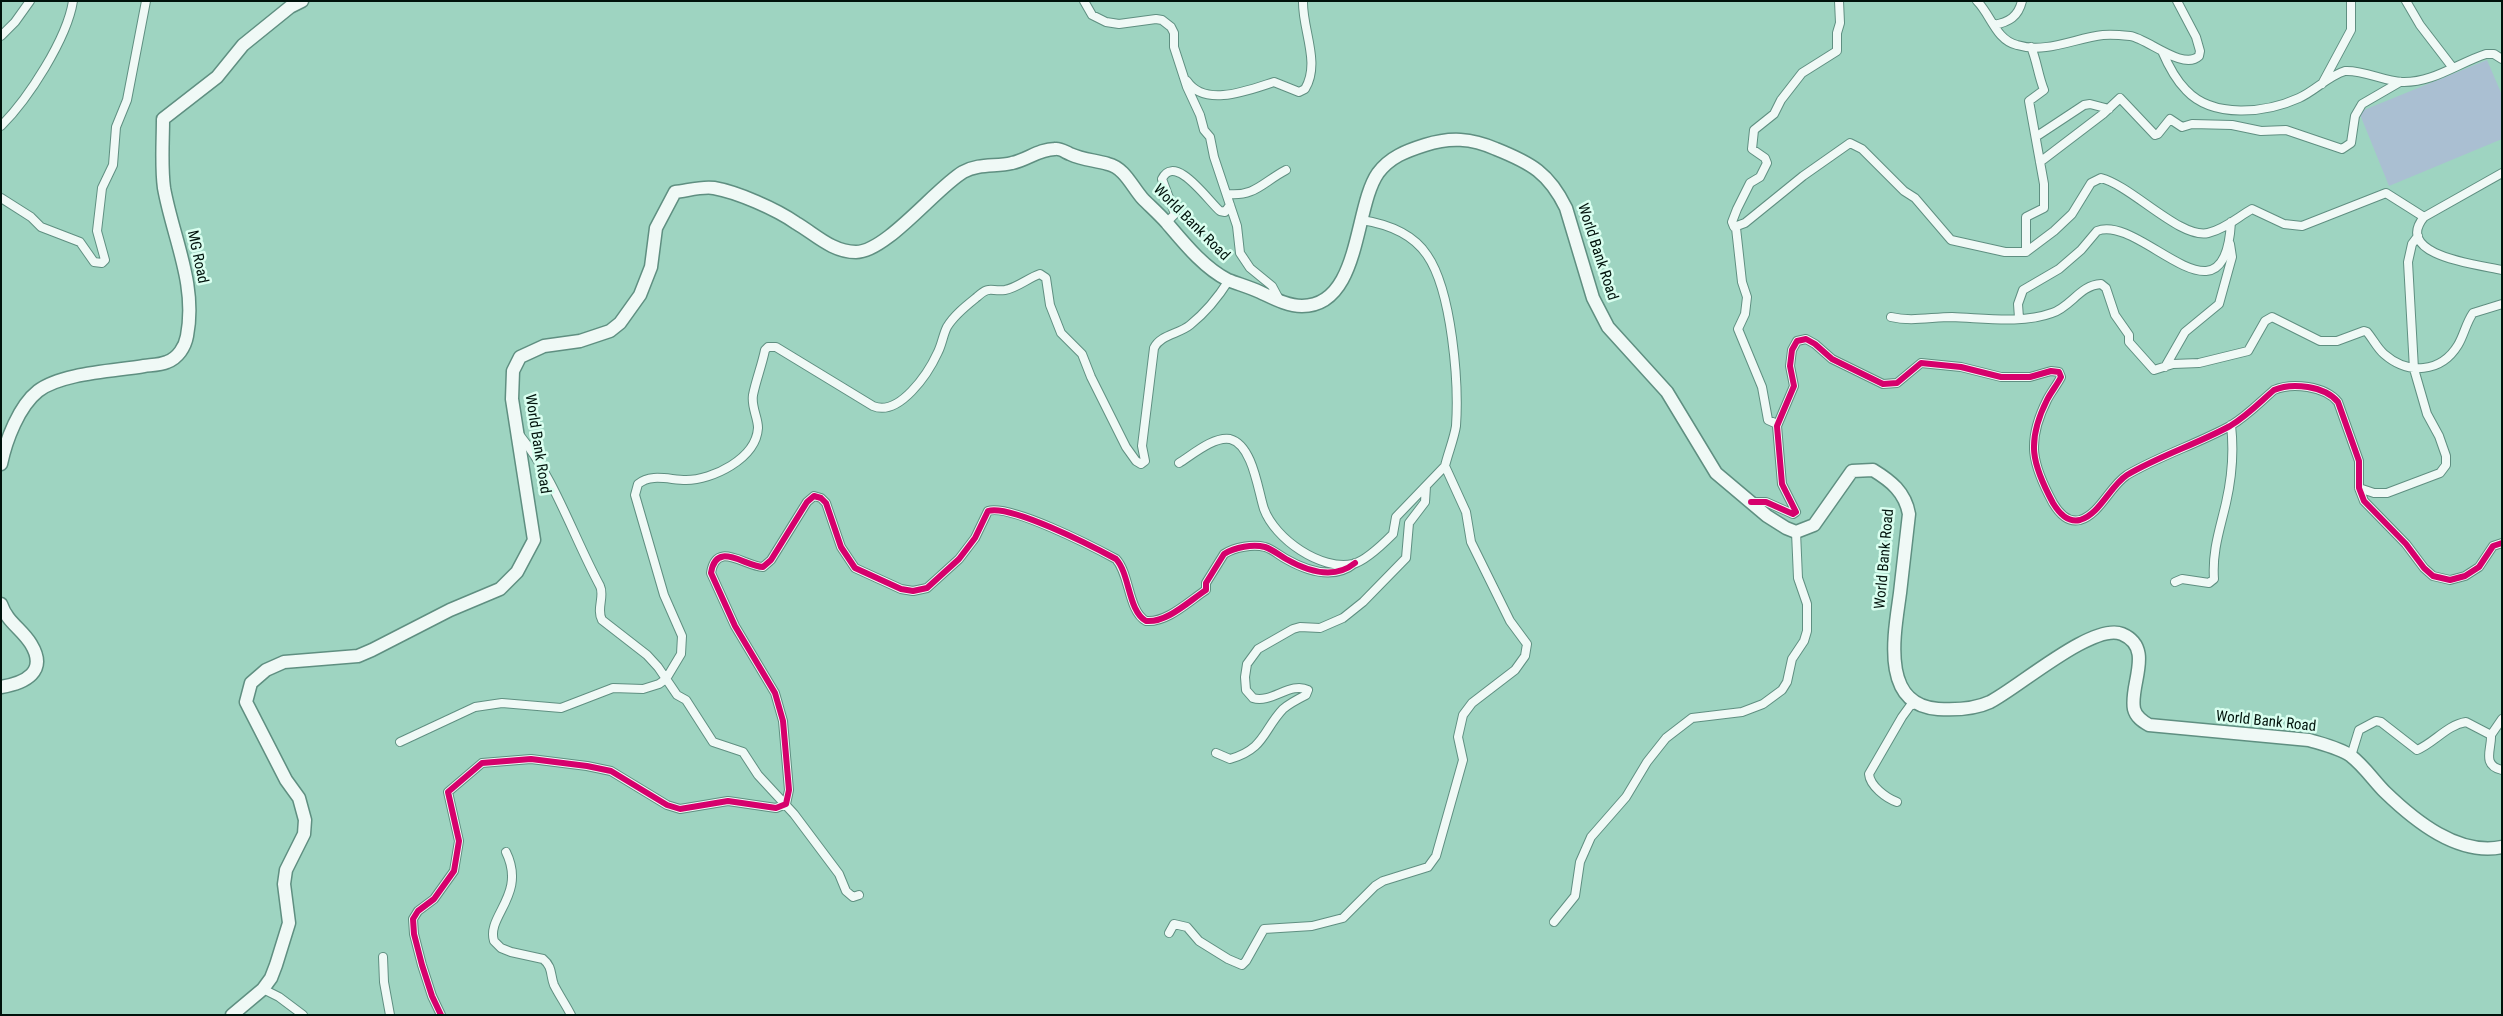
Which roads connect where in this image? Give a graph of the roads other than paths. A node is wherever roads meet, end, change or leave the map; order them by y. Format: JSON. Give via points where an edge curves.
{"nodes":[{"id":1,"x":30,"y":1,"type":"edge"},
{"id":2,"x":74,"y":1,"type":"edge"},
{"id":3,"x":146,"y":1,"type":"edge"},
{"id":4,"x":302,"y":1,"type":"edge"},
{"id":5,"x":1084,"y":1,"type":"edge"},
{"id":6,"x":1303,"y":1,"type":"edge"},
{"id":7,"x":1839,"y":1,"type":"edge"},
{"id":8,"x":1977,"y":1,"type":"edge"},
{"id":9,"x":2022,"y":1,"type":"edge"},
{"id":10,"x":2177,"y":1,"type":"edge"},
{"id":11,"x":2351,"y":1,"type":"edge"},
{"id":12,"x":2406,"y":1,"type":"edge"},
{"id":13,"x":1994,"y":26,"type":"junction"},
{"id":14,"x":1,"y":36,"type":"edge"},
{"id":15,"x":2031,"y":46,"type":"junction"},
{"id":16,"x":2162,"y":51,"type":"junction"},
{"id":17,"x":2502,"y":59,"type":"edge"},
{"id":18,"x":2453,"y":68,"type":"junction"},
{"id":19,"x":1186,"y":80,"type":"junction"},
{"id":20,"x":2400,"y":82,"type":"junction"},
{"id":21,"x":2321,"y":86,"type":"junction"},
{"id":22,"x":2109,"y":109,"type":"junction"},
{"id":23,"x":1,"y":126,"type":"edge"},
{"id":24,"x":2037,"y":136,"type":"junction"},
{"id":25,"x":2040,"y":162,"type":"junction"},
{"id":26,"x":1286,"y":170,"type":"dead end"},
{"id":27,"x":2502,"y":173,"type":"edge"},
{"id":28,"x":1227,"y":194,"type":"junction"},
{"id":29,"x":1,"y":198,"type":"edge"},
{"id":30,"x":1230,"y":205,"type":"junction"},
{"id":31,"x":2424,"y":217,"type":"junction"},
{"id":32,"x":1362,"y":220,"type":"junction"},
{"id":33,"x":1166,"y":222,"type":"junction"},
{"id":34,"x":2232,"y":222,"type":"junction"},
{"id":35,"x":1736,"y":228,"type":"junction"},
{"id":36,"x":2418,"y":236,"type":"junction"},
{"id":37,"x":2230,"y":244,"type":"junction"},
{"id":38,"x":2026,"y":252,"type":"junction"},
{"id":39,"x":2502,"y":270,"type":"edge"},
{"id":40,"x":1228,"y":280,"type":"junction"},
{"id":41,"x":1280,"y":301,"type":"junction"},
{"id":42,"x":2502,"y":304,"type":"edge"},
{"id":43,"x":1891,"y":317,"type":"dead end"},
{"id":44,"x":2019,"y":318,"type":"junction"},
{"id":45,"x":2165,"y":367,"type":"junction"},
{"id":46,"x":2414,"y":369,"type":"junction"},
{"id":47,"x":1778,"y":424,"type":"junction"},
{"id":48,"x":2231,"y":425,"type":"junction"},
{"id":49,"x":516,"y":430,"type":"junction"},
{"id":50,"x":1179,"y":462,"type":"dead end"},
{"id":51,"x":1,"y":464,"type":"edge"},
{"id":52,"x":1444,"y":466,"type":"junction"},
{"id":53,"x":1426,"y":486,"type":"junction"},
{"id":54,"x":2359,"y":488,"type":"junction"},
{"id":55,"x":1751,"y":502,"type":"junction"},
{"id":56,"x":1796,"y":532,"type":"junction"},
{"id":57,"x":2502,"y":543,"type":"edge"},
{"id":58,"x":1355,"y":563,"type":"junction"},
{"id":59,"x":2175,"y":582,"type":"dead end"},
{"id":60,"x":1,"y":604,"type":"edge"},
{"id":61,"x":666,"y":678,"type":"junction"},
{"id":62,"x":1,"y":687,"type":"edge"},
{"id":63,"x":1917,"y":703,"type":"junction"},
{"id":64,"x":2502,"y":720,"type":"edge"},
{"id":65,"x":2491,"y":735,"type":"junction"},
{"id":66,"x":400,"y":742,"type":"dead end"},
{"id":67,"x":1216,"y":752,"type":"dead end"},
{"id":68,"x":2351,"y":756,"type":"junction"},
{"id":69,"x":2502,"y":770,"type":"edge"},
{"id":70,"x":1897,"y":802,"type":"dead end"},
{"id":71,"x":786,"y":804,"type":"junction"},
{"id":72,"x":2502,"y":847,"type":"edge"},
{"id":73,"x":506,"y":852,"type":"dead end"},
{"id":74,"x":859,"y":895,"type":"dead end"},
{"id":75,"x":1554,"y":922,"type":"dead end"},
{"id":76,"x":1169,"y":933,"type":"dead end"},
{"id":77,"x":384,"y":957,"type":"dead end"},
{"id":78,"x":263,"y":989,"type":"junction"},
{"id":79,"x":232,"y":1015,"type":"edge"},
{"id":80,"x":304,"y":1015,"type":"edge"},
{"id":81,"x":390,"y":1015,"type":"edge"},
{"id":82,"x":441,"y":1015,"type":"edge"},
{"id":83,"x":571,"y":1015,"type":"edge"}],
"edges":[{"from":1,"to":14,"type":"street"},
{"from":2,"to":23,"type":"street","via":[[68,25],[56,48],[17,109]]},
{"from":3,"to":29,"type":"street","via":[[127,100],[116,127],[113,165],[102,188],[97,231],[105,260],[94,262],[80,242],[41,227]]},
{"from":4,"to":51,"type":"main road","name":"MG Road","via":[[243,45],[217,77],[163,119],[164,186],[187,276],[190,311],[183,348],[166,362],[63,378],[40,389],[28,401],[4,450]]},
{"from":5,"to":19,"type":"street","via":[[1092,15],[1106,22],[1119,24],[1156,19],[1167,23],[1174,33],[1174,47]]},
{"from":6,"to":19,"type":"street","via":[[1304,25],[1312,59],[1306,89],[1299,92],[1274,82],[1250,91],[1206,96],[1194,90]]},
{"from":7,"to":35,"type":"street","via":[[1837,51],[1802,73],[1774,114],[1754,130],[1752,149],[1767,163],[1760,177],[1750,184],[1737,209],[1732,222]]},
{"from":8,"to":13,"type":"street"},
{"from":9,"to":13,"type":"street","via":[[2012,19]]},
{"from":10,"to":16,"type":"street","via":[[2196,37],[2199,56],[2190,61]]},
{"from":11,"to":21,"type":"street","via":[[2351,30]]},
{"from":12,"to":18,"type":"street"},
{"from":13,"to":15,"type":"street","via":[[2009,42]]},
{"from":15,"to":16,"type":"street","via":[[2048,47],[2114,35],[2137,38]]},
{"from":15,"to":24,"type":"street","via":[[2044,90],[2029,101]]},
{"from":16,"to":21,"type":"street","via":[[2185,90],[2197,99],[2220,108],[2253,110],[2285,103]]},
{"from":17,"to":18,"type":"street","via":[[2486,54]]},
{"from":18,"to":20,"type":"street","via":[[2425,80]]},
{"from":19,"to":28,"type":"street","via":[[1204,130],[1210,137]]},
{"from":20,"to":21,"type":"street","via":[[2345,70]]},
{"from":20,"to":22,"type":"street","via":[[2362,104],[2356,116],[2351,143],[2342,149],[2286,130],[2232,125],[2192,124],[2182,127],[2170,118],[2155,135],[2121,99]]},
{"from":22,"to":24,"type":"street","via":[[2084,105]]},
{"from":22,"to":25,"type":"street"},
{"from":24,"to":25,"type":"street"},
{"from":25,"to":38,"type":"street","via":[[2044,208],[2026,217]]},
{"from":26,"to":28,"type":"street","via":[[1252,192]]},
{"from":27,"to":31,"type":"street"},
{"from":28,"to":30,"type":"street"},
{"from":30,"to":33,"type":"street","via":[[1225,212],[1220,211],[1184,174],[1170,172],[1162,179],[1176,214]]},
{"from":30,"to":41,"type":"street","via":[[1243,260],[1272,286]]},
{"from":31,"to":34,"type":"street","via":[[2386,193],[2302,226],[2284,224],[2252,209]]},
{"from":31,"to":36,"type":"street","via":[[2419,223]]},
{"from":32,"to":41,"type":"main road","name":"World Bank Road","via":[[1356,250],[1324,300],[1300,306]]},
{"from":32,"to":52,"type":"street","via":[[1383,224],[1415,242],[1434,265],[1455,354],[1456,427]]},
{"from":32,"to":55,"type":"main road","name":"World Bank Road","via":[[1371,185],[1385,165],[1398,154],[1443,140],[1461,138],[1480,142],[1547,177],[1566,208],[1593,298],[1608,327],[1667,392],[1716,473]]},
{"from":33,"to":40,"type":"main road","name":"World Bank Road","via":[[1205,263]]},
{"from":33,"to":49,"type":"main road","name":"World Bank Road","via":[[1141,197],[1126,175],[1112,164],[1076,157],[1057,148],[1037,152],[1014,163],[988,165],[962,173],[877,244],[857,252],[831,246],[793,220],[711,187],[675,192],[656,228],[651,267],[640,295],[620,323],[610,331],[580,341],[544,346],[520,357],[513,371]]},
{"from":34,"to":37,"type":"street"},
{"from":34,"to":38,"type":"street","via":[[2207,233],[2190,231],[2110,181],[2097,178],[2064,223]]},
{"from":35,"to":38,"type":"street","via":[[1850,143],[1862,149],[1915,198],[1954,242],[2005,252]]},
{"from":35,"to":47,"type":"street","via":[[1742,282],[1747,297],[1745,314],[1738,329],[1762,387],[1768,420]]},
{"from":36,"to":39,"type":"street","via":[[2441,257]]},
{"from":36,"to":46,"type":"street","via":[[2412,244],[2408,262]]},
{"from":37,"to":44,"type":"street","via":[[2220,264],[2206,271],[2196,270],[2130,236],[2102,229],[2092,235],[2060,269],[2023,290],[2018,304]]},
{"from":37,"to":45,"type":"street","via":[[2232,257],[2219,304],[2185,332]]},
{"from":40,"to":41,"type":"main road","name":"World Bank Road"},
{"from":40,"to":61,"type":"street","via":[[1201,316],[1182,331],[1161,340],[1154,348],[1142,441],[1145,461],[1141,464],[1136,462],[1122,439],[1082,354],[1061,333],[1050,305],[1046,278],[1040,274],[1004,290],[991,288],[978,296],[951,322],[939,352],[920,381],[888,408],[872,406],[776,347],[765,350],[753,395],[757,437],[744,455],[701,480],[651,478],[638,484],[635,495],[664,595],[682,636],[681,654]]},
{"from":42,"to":46,"type":"street","via":[[2473,313],[2458,345],[2446,359],[2432,367]]},
{"from":43,"to":44,"type":"street","via":[[1903,320]]},
{"from":44,"to":45,"type":"street","via":[[2038,317],[2060,310],[2085,289],[2101,284],[2106,288],[2115,315],[2129,335],[2129,342],[2154,370]]},
{"from":45,"to":46,"type":"street","via":[[2177,363],[2199,363],[2248,351],[2265,321],[2272,318],[2320,341],[2337,341],[2367,332],[2385,355]]},
{"from":46,"to":54,"type":"street","via":[[2426,414],[2446,456],[2446,466],[2440,473],[2387,493]]},
{"from":47,"to":48,"type":"street","via":[[1794,386],[1790,366],[1792,350],[1801,339],[1811,341],[1832,359],[1886,384],[1897,382],[1921,363],[1961,367],[2001,377],[2030,377],[2056,371],[2061,377],[2042,413],[2033,454],[2040,480],[2056,508],[2073,520],[2089,515],[2129,474]]},
{"from":47,"to":55,"type":"street","via":[[1782,484],[1796,512],[1792,514],[1766,502]]},
{"from":48,"to":54,"type":"street","via":[[2280,387],[2332,394],[2342,411],[2359,461]]},
{"from":48,"to":59,"type":"street","via":[[2231,477],[2214,548],[2214,579],[2210,583],[2182,579]]},
{"from":49,"to":61,"type":"street","via":[[552,485],[601,588],[599,613],[602,620],[646,655]]},
{"from":49,"to":78,"type":"main road","name":"World Bank Road","via":[[534,540],[517,572],[500,589],[358,656],[284,662],[266,670],[250,683],[246,702],[286,780],[299,798],[305,820],[304,834],[286,870],[284,884],[289,923],[271,978]]},
{"from":50,"to":58,"type":"street","via":[[1215,442],[1226,439],[1236,442],[1249,459],[1265,510],[1278,530],[1305,554],[1339,565]]},
{"from":52,"to":53,"type":"street"},
{"from":52,"to":76,"type":"street","via":[[1466,512],[1471,542],[1510,621],[1527,644],[1525,656],[1515,670],[1472,703],[1463,715],[1458,737],[1463,760],[1433,862],[1375,886],[1343,918],[1312,926],[1264,929],[1242,964],[1232,962],[1199,941],[1187,927],[1174,924]]},
{"from":53,"to":58,"type":"street","via":[[1396,517],[1393,534]]},
{"from":53,"to":67,"type":"street","via":[[1425,502],[1409,523],[1406,558],[1363,602],[1327,626],[1293,629],[1258,649],[1247,664],[1246,690],[1253,698],[1302,688],[1308,690],[1306,695],[1282,710],[1264,738],[1247,752],[1230,759]]},
{"from":54,"to":57,"type":"street","via":[[2364,502],[2433,576],[2459,579],[2473,573],[2493,546]]},
{"from":55,"to":56,"type":"main road","name":"World Bank Road"},
{"from":56,"to":63,"type":"main road","name":"World Bank Road","via":[[1814,524],[1852,471],[1873,470],[1899,490],[1907,502],[1909,514],[1893,634],[1893,663],[1903,689]]},
{"from":56,"to":75,"type":"street","via":[[1798,578],[1807,604],[1808,624],[1804,641],[1792,659],[1787,682],[1782,690],[1763,704],[1742,712],[1692,718],[1666,738],[1626,797],[1591,837],[1580,862],[1575,896]]},
{"from":58,"to":71,"type":"street","via":[[1343,571],[1326,573],[1302,567],[1264,547],[1228,551],[1206,583],[1206,590],[1166,617],[1150,622],[1140,616],[1116,559],[1067,534],[1001,509],[988,511],[958,559],[927,588],[901,589],[855,568],[841,547],[826,503],[814,496],[763,567],[727,555],[719,557],[712,565],[711,573],[735,626],[775,693],[784,721]]},
{"from":60,"to":62,"type":"main road","via":[[5,616],[31,644],[37,662],[33,675],[25,681]]},
{"from":61,"to":66,"type":"street","via":[[643,689],[613,688],[561,708],[502,703],[475,707]]},
{"from":61,"to":71,"type":"street","via":[[677,695],[686,700],[712,742],[743,752],[758,775]]},
{"from":63,"to":68,"type":"main road","name":"World Bank Road","via":[[1935,709],[1959,710],[1990,702],[2093,637],[2111,632],[2130,638],[2139,656],[2134,710],[2148,726],[2309,740]]},
{"from":63,"to":70,"type":"street","via":[[1910,706],[1902,717],[1869,777],[1877,788]]},
{"from":64,"to":65,"type":"street"},
{"from":65,"to":68,"type":"street","via":[[2472,724],[2460,723],[2417,750],[2379,721],[2358,730]]},
{"from":65,"to":69,"type":"street","via":[[2489,762]]},
{"from":68,"to":72,"type":"main road","name":"World Bank Road","via":[[2392,798],[2444,836],[2472,848]]},
{"from":71,"to":74,"type":"street","via":[[839,874],[849,895]]},
{"from":71,"to":82,"type":"street","via":[[776,808],[728,801],[680,809],[667,805],[622,776],[601,768],[531,759],[482,763],[448,792],[459,841],[454,871],[440,893],[413,918],[422,965]]},
{"from":73,"to":83,"type":"street","via":[[512,863],[512,884],[493,930],[494,941],[504,950],[547,962],[555,986]]},
{"from":77,"to":81,"type":"street"},
{"from":78,"to":79,"type":"main road","name":"World Bank Road"},
{"from":78,"to":80,"type":"street","via":[[279,996]]}]}
